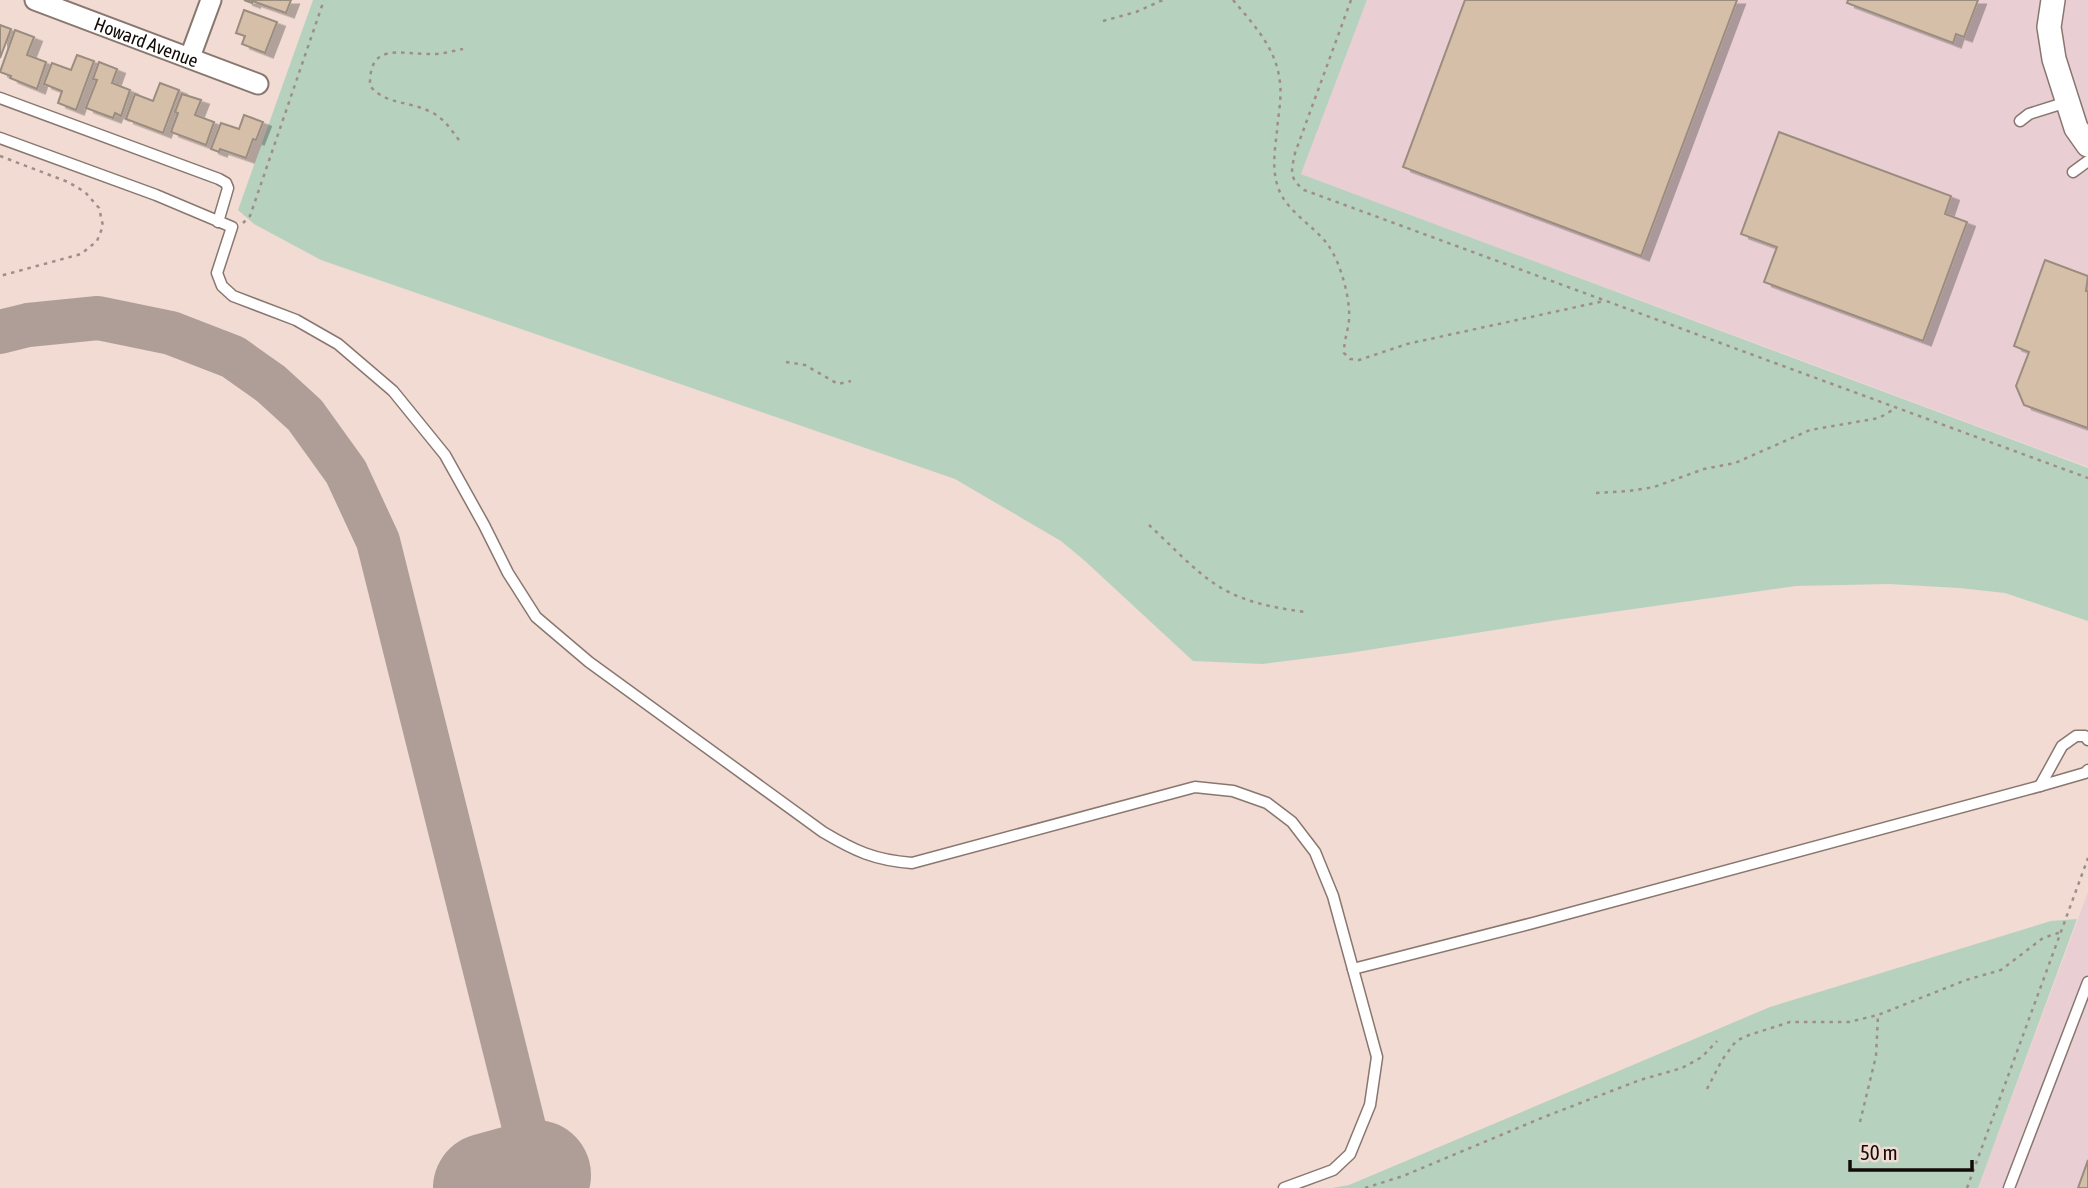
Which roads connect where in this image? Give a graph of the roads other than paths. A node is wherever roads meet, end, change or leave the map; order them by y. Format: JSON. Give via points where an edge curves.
{"nodes":[{"id":1,"x":35,"y":0,"type":"edge"},
{"id":2,"x":211,"y":0,"type":"edge"},
{"id":3,"x":2053,"y":0,"type":"edge"},
{"id":4,"x":190,"y":57,"type":"junction"},
{"id":5,"x":257,"y":84,"type":"dead end"},
{"id":6,"x":0,"y":99,"type":"edge"},
{"id":7,"x":2067,"y":102,"type":"junction"},
{"id":8,"x":2020,"y":121,"type":"dead end"},
{"id":9,"x":0,"y":138,"type":"edge"},
{"id":10,"x":2088,"y":145,"type":"edge"},
{"id":11,"x":2088,"y":161,"type":"edge"},
{"id":12,"x":2073,"y":172,"type":"dead end"},
{"id":13,"x":218,"y":222,"type":"junction"},
{"id":14,"x":2088,"y":740,"type":"edge"},
{"id":15,"x":2088,"y":770,"type":"edge"},
{"id":16,"x":2040,"y":786,"type":"junction"},
{"id":17,"x":1353,"y":970,"type":"junction"},
{"id":18,"x":2088,"y":982,"type":"edge"},
{"id":19,"x":1284,"y":1188,"type":"edge"},
{"id":20,"x":2009,"y":1188,"type":"edge"}],
"edges":[{"from":1,"to":4,"type":"street","name":"Howard Avenue"},
{"from":2,"to":4,"type":"street"},
{"from":3,"to":7,"type":"street","via":[[2049,27]]},
{"from":4,"to":5,"type":"street","name":"Howard Avenue"},
{"from":6,"to":13,"type":"lane","via":[[219,179],[228,188]]},
{"from":7,"to":8,"type":"lane"},
{"from":7,"to":10,"type":"street"},
{"from":9,"to":13,"type":"lane"},
{"from":11,"to":12,"type":"lane"},
{"from":13,"to":17,"type":"lane","via":[[232,227],[217,273],[222,286],[233,296],[296,320],[338,344],[393,391],[445,455],[536,617],[589,662],[823,832],[885,861],[912,863],[1195,787],[1233,791],[1267,803],[1292,822],[1315,852],[1333,896]]},
{"from":14,"to":16,"type":"lane","via":[[2076,736],[2062,746]]},
{"from":15,"to":16,"type":"lane"},
{"from":16,"to":17,"type":"lane"},
{"from":17,"to":19,"type":"lane","via":[[1377,1057],[1370,1105],[1350,1154],[1333,1170]]},
{"from":18,"to":20,"type":"lane"}]}
